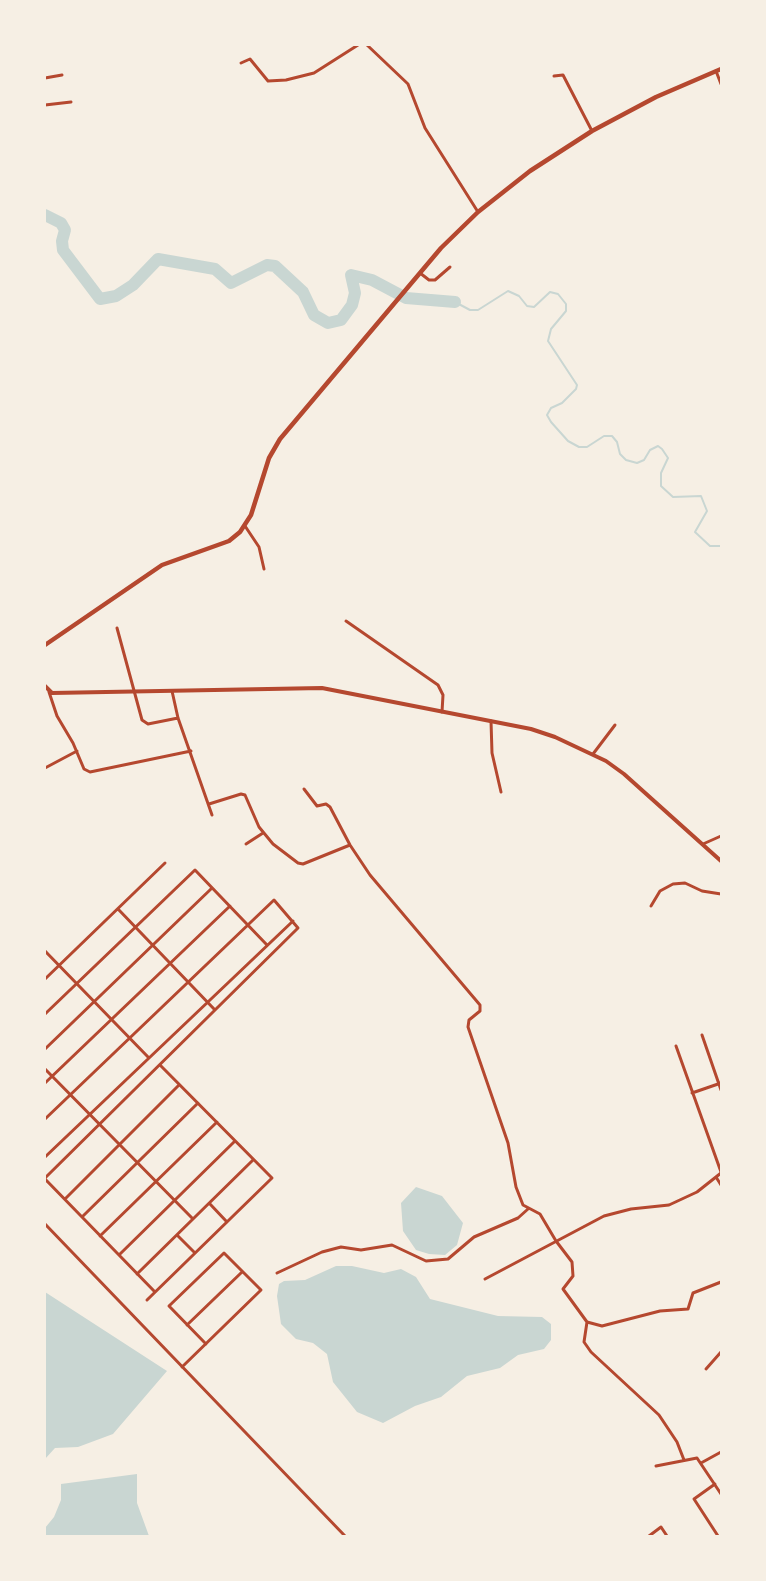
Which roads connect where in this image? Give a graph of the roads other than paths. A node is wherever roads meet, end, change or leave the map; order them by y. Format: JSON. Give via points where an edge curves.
{"nodes":[{"id":1,"x":358,"y":45,"type":"edge"},
{"id":2,"x":367,"y":45,"type":"edge"},
{"id":3,"x":241,"y":63,"type":"dead end"},
{"id":4,"x":718,"y":70,"type":"edge"},
{"id":5,"x":62,"y":75,"type":"dead end"},
{"id":6,"x":554,"y":76,"type":"dead end"},
{"id":7,"x":45,"y":78,"type":"edge"},
{"id":8,"x":721,"y":84,"type":"edge"},
{"id":9,"x":70,"y":102,"type":"dead end"},
{"id":10,"x":45,"y":105,"type":"edge"},
{"id":11,"x":592,"y":131,"type":"junction"},
{"id":12,"x":478,"y":212,"type":"junction"},
{"id":13,"x":450,"y":267,"type":"dead end"},
{"id":14,"x":420,"y":273,"type":"junction"},
{"id":15,"x":245,"y":526,"type":"junction"},
{"id":16,"x":264,"y":569,"type":"dead end"},
{"id":17,"x":346,"y":621,"type":"dead end"},
{"id":18,"x":117,"y":628,"type":"dead end"},
{"id":19,"x":45,"y":645,"type":"edge"},
{"id":20,"x":45,"y":686,"type":"edge"},
{"id":21,"x":132,"y":690,"type":"junction"},
{"id":22,"x":172,"y":690,"type":"junction"},
{"id":23,"x":49,"y":692,"type":"junction"},
{"id":24,"x":442,"y":712,"type":"junction"},
{"id":25,"x":178,"y":718,"type":"junction"},
{"id":26,"x":491,"y":721,"type":"junction"},
{"id":27,"x":615,"y":725,"type":"dead end"},
{"id":28,"x":191,"y":751,"type":"junction"},
{"id":29,"x":77,"y":752,"type":"junction"},
{"id":30,"x":593,"y":754,"type":"junction"},
{"id":31,"x":45,"y":768,"type":"edge"},
{"id":32,"x":304,"y":789,"type":"dead end"},
{"id":33,"x":501,"y":792,"type":"dead end"},
{"id":34,"x":209,"y":804,"type":"junction"},
{"id":35,"x":212,"y":815,"type":"dead end"},
{"id":36,"x":264,"y":833,"type":"junction"},
{"id":37,"x":721,"y":836,"type":"edge"},
{"id":38,"x":246,"y":844,"type":"dead end"},
{"id":39,"x":350,"y":844,"type":"junction"},
{"id":40,"x":703,"y":844,"type":"junction"},
{"id":41,"x":721,"y":861,"type":"edge"},
{"id":42,"x":165,"y":863,"type":"dead end"},
{"id":43,"x":212,"y":888,"type":"junction"},
{"id":44,"x":721,"y":894,"type":"edge"},
{"id":45,"x":230,"y":906,"type":"junction"},
{"id":46,"x":651,"y":906,"type":"dead end"},
{"id":47,"x":118,"y":909,"type":"junction"},
{"id":48,"x":292,"y":921,"type":"junction"},
{"id":49,"x":248,"y":925,"type":"junction"},
{"id":50,"x":135,"y":927,"type":"junction"},
{"id":51,"x":152,"y":945,"type":"junction"},
{"id":52,"x":267,"y":945,"type":"junction"},
{"id":53,"x":45,"y":951,"type":"edge"},
{"id":54,"x":170,"y":963,"type":"junction"},
{"id":55,"x":59,"y":965,"type":"junction"},
{"id":56,"x":45,"y":979,"type":"edge"},
{"id":57,"x":188,"y":982,"type":"junction"},
{"id":58,"x":77,"y":983,"type":"junction"},
{"id":59,"x":94,"y":1002,"type":"junction"},
{"id":60,"x":207,"y":1002,"type":"junction"},
{"id":61,"x":215,"y":1010,"type":"junction"},
{"id":62,"x":45,"y":1014,"type":"edge"},
{"id":63,"x":111,"y":1019,"type":"junction"},
{"id":64,"x":702,"y":1035,"type":"dead end"},
{"id":65,"x":129,"y":1038,"type":"junction"},
{"id":66,"x":676,"y":1046,"type":"dead end"},
{"id":67,"x":45,"y":1049,"type":"edge"},
{"id":68,"x":149,"y":1058,"type":"junction"},
{"id":69,"x":160,"y":1065,"type":"junction"},
{"id":70,"x":45,"y":1069,"type":"edge"},
{"id":71,"x":52,"y":1076,"type":"junction"},
{"id":72,"x":45,"y":1083,"type":"edge"},
{"id":73,"x":720,"y":1084,"type":"edge"},
{"id":74,"x":179,"y":1085,"type":"junction"},
{"id":75,"x":721,"y":1090,"type":"edge"},
{"id":76,"x":692,"y":1093,"type":"junction"},
{"id":77,"x":70,"y":1094,"type":"junction"},
{"id":78,"x":198,"y":1103,"type":"junction"},
{"id":79,"x":90,"y":1114,"type":"junction"},
{"id":80,"x":45,"y":1119,"type":"edge"},
{"id":81,"x":217,"y":1122,"type":"junction"},
{"id":82,"x":100,"y":1124,"type":"junction"},
{"id":83,"x":235,"y":1141,"type":"junction"},
{"id":84,"x":120,"y":1144,"type":"junction"},
{"id":85,"x":45,"y":1157,"type":"edge"},
{"id":86,"x":254,"y":1160,"type":"junction"},
{"id":87,"x":137,"y":1162,"type":"junction"},
{"id":88,"x":721,"y":1173,"type":"edge"},
{"id":89,"x":716,"y":1177,"type":"junction"},
{"id":90,"x":45,"y":1178,"type":"edge"},
{"id":91,"x":156,"y":1181,"type":"junction"},
{"id":92,"x":721,"y":1185,"type":"edge"},
{"id":93,"x":65,"y":1199,"type":"junction"},
{"id":94,"x":175,"y":1200,"type":"junction"},
{"id":95,"x":209,"y":1203,"type":"junction"},
{"id":96,"x":528,"y":1209,"type":"junction"},
{"id":97,"x":82,"y":1217,"type":"junction"},
{"id":98,"x":193,"y":1219,"type":"junction"},
{"id":99,"x":227,"y":1222,"type":"junction"},
{"id":100,"x":45,"y":1224,"type":"edge"},
{"id":101,"x":177,"y":1235,"type":"junction"},
{"id":102,"x":100,"y":1236,"type":"junction"},
{"id":103,"x":556,"y":1241,"type":"junction"},
{"id":104,"x":195,"y":1253,"type":"junction"},
{"id":105,"x":119,"y":1255,"type":"junction"},
{"id":106,"x":242,"y":1271,"type":"junction"},
{"id":107,"x":277,"y":1273,"type":"dead end"},
{"id":108,"x":137,"y":1274,"type":"junction"},
{"id":109,"x":485,"y":1279,"type":"dead end"},
{"id":110,"x":721,"y":1282,"type":"edge"},
{"id":111,"x":155,"y":1292,"type":"junction"},
{"id":112,"x":147,"y":1300,"type":"dead end"},
{"id":113,"x":587,"y":1322,"type":"junction"},
{"id":114,"x":187,"y":1325,"type":"junction"},
{"id":115,"x":206,"y":1344,"type":"junction"},
{"id":116,"x":721,"y":1352,"type":"edge"},
{"id":117,"x":182,"y":1367,"type":"junction"},
{"id":118,"x":706,"y":1369,"type":"dead end"},
{"id":119,"x":721,"y":1452,"type":"edge"},
{"id":120,"x":684,"y":1460,"type":"junction"},
{"id":121,"x":701,"y":1463,"type":"junction"},
{"id":122,"x":656,"y":1466,"type":"dead end"},
{"id":123,"x":715,"y":1484,"type":"junction"},
{"id":124,"x":721,"y":1494,"type":"edge"},
{"id":125,"x":345,"y":1536,"type":"edge"},
{"id":126,"x":649,"y":1536,"type":"edge"},
{"id":127,"x":667,"y":1536,"type":"edge"},
{"id":128,"x":718,"y":1536,"type":"edge"}],
"edges":[{"from":1,"to":3,"type":"street","via":[[314,73],[286,80],[268,81],[250,59]]},
{"from":2,"to":12,"type":"street","via":[[408,84],[425,128]]},
{"from":4,"to":8,"type":"street"},
{"from":4,"to":11,"type":"main road","via":[[644,102]]},
{"from":5,"to":7,"type":"street"},
{"from":6,"to":11,"type":"street","via":[[563,75]]},
{"from":9,"to":10,"type":"street"},
{"from":11,"to":12,"type":"main road","via":[[530,171]]},
{"from":12,"to":14,"type":"main road"},
{"from":13,"to":14,"type":"street","via":[[432,280]]},
{"from":14,"to":15,"type":"main road","via":[[277,443]]},
{"from":15,"to":16,"type":"street","via":[[259,547]]},
{"from":15,"to":19,"type":"main road","via":[[229,540],[144,575]]},
{"from":17,"to":24,"type":"street","via":[[438,685],[443,695]]},
{"from":18,"to":21,"type":"street"},
{"from":20,"to":23,"type":"street"},
{"from":21,"to":22,"type":"street"},
{"from":21,"to":23,"type":"street"},
{"from":21,"to":25,"type":"street","via":[[144,724]]},
{"from":22,"to":24,"type":"street","via":[[322,688]]},
{"from":22,"to":25,"type":"street"},
{"from":23,"to":29,"type":"street"},
{"from":24,"to":26,"type":"street"},
{"from":25,"to":28,"type":"street"},
{"from":26,"to":30,"type":"street","via":[[555,737]]},
{"from":26,"to":33,"type":"street","via":[[492,753]]},
{"from":27,"to":30,"type":"street"},
{"from":28,"to":29,"type":"street","via":[[92,773],[84,769]]},
{"from":28,"to":34,"type":"street"},
{"from":29,"to":31,"type":"street"},
{"from":30,"to":40,"type":"street","via":[[624,774]]},
{"from":32,"to":39,"type":"street","via":[[317,806],[330,807]]},
{"from":34,"to":35,"type":"street"},
{"from":34,"to":36,"type":"street","via":[[245,795]]},
{"from":36,"to":38,"type":"street"},
{"from":36,"to":39,"type":"street","via":[[289,857],[303,864]]},
{"from":37,"to":40,"type":"street"},
{"from":39,"to":96,"type":"street","via":[[395,907],[480,1005],[468,1027],[508,1143],[516,1187]]},
{"from":40,"to":41,"type":"street"},
{"from":42,"to":47,"type":"street"},
{"from":43,"to":45,"type":"street"},
{"from":43,"to":50,"type":"street","via":[[195,870]]},
{"from":43,"to":51,"type":"street"},
{"from":44,"to":46,"type":"street","via":[[685,883],[673,884],[660,891]]},
{"from":45,"to":49,"type":"street"},
{"from":45,"to":54,"type":"street"},
{"from":47,"to":50,"type":"street"},
{"from":47,"to":55,"type":"street"},
{"from":48,"to":49,"type":"street","via":[[274,900]]},
{"from":48,"to":52,"type":"street"},
{"from":48,"to":61,"type":"street","via":[[298,928]]},
{"from":49,"to":52,"type":"street"},
{"from":49,"to":57,"type":"street"},
{"from":50,"to":51,"type":"street"},
{"from":50,"to":58,"type":"street"},
{"from":51,"to":54,"type":"street"},
{"from":51,"to":59,"type":"street"},
{"from":52,"to":60,"type":"street"},
{"from":53,"to":55,"type":"street"},
{"from":54,"to":57,"type":"street"},
{"from":54,"to":63,"type":"street"},
{"from":55,"to":56,"type":"street"},
{"from":55,"to":58,"type":"street"},
{"from":57,"to":60,"type":"street"},
{"from":57,"to":65,"type":"street"},
{"from":58,"to":59,"type":"street"},
{"from":58,"to":62,"type":"street"},
{"from":59,"to":63,"type":"street"},
{"from":59,"to":67,"type":"street"},
{"from":60,"to":61,"type":"street"},
{"from":60,"to":68,"type":"street"},
{"from":61,"to":69,"type":"street"},
{"from":63,"to":65,"type":"street"},
{"from":63,"to":71,"type":"street"},
{"from":64,"to":73,"type":"street"},
{"from":65,"to":68,"type":"street"},
{"from":65,"to":77,"type":"street"},
{"from":66,"to":76,"type":"street"},
{"from":68,"to":79,"type":"street"},
{"from":69,"to":74,"type":"street"},
{"from":69,"to":82,"type":"street"},
{"from":70,"to":71,"type":"street"},
{"from":71,"to":72,"type":"street"},
{"from":71,"to":77,"type":"street"},
{"from":73,"to":75,"type":"street"},
{"from":73,"to":76,"type":"street"},
{"from":74,"to":78,"type":"street"},
{"from":74,"to":84,"type":"street"},
{"from":76,"to":88,"type":"street"},
{"from":77,"to":79,"type":"street"},
{"from":77,"to":80,"type":"street"},
{"from":78,"to":81,"type":"street"},
{"from":78,"to":87,"type":"street"},
{"from":79,"to":82,"type":"street"},
{"from":79,"to":85,"type":"street"},
{"from":81,"to":83,"type":"street"},
{"from":81,"to":91,"type":"street"},
{"from":82,"to":84,"type":"street"},
{"from":82,"to":90,"type":"street"},
{"from":83,"to":86,"type":"street"},
{"from":83,"to":94,"type":"street"},
{"from":84,"to":87,"type":"street"},
{"from":84,"to":93,"type":"street"},
{"from":86,"to":95,"type":"street"},
{"from":86,"to":99,"type":"street","via":[[272,1178]]},
{"from":87,"to":91,"type":"street"},
{"from":87,"to":97,"type":"street"},
{"from":88,"to":89,"type":"street"},
{"from":89,"to":92,"type":"street"},
{"from":89,"to":103,"type":"street","via":[[697,1192],[669,1205],[609,1213]]},
{"from":90,"to":93,"type":"street"},
{"from":91,"to":94,"type":"street"},
{"from":91,"to":102,"type":"street"},
{"from":93,"to":97,"type":"street"},
{"from":94,"to":98,"type":"street"},
{"from":94,"to":105,"type":"street"},
{"from":95,"to":98,"type":"street"},
{"from":95,"to":99,"type":"street"},
{"from":96,"to":103,"type":"street","via":[[540,1214]]},
{"from":96,"to":107,"type":"street","via":[[518,1218],[474,1237],[448,1259],[426,1262],[392,1245],[361,1250],[341,1247]]},
{"from":97,"to":102,"type":"street"},
{"from":98,"to":101,"type":"street"},
{"from":99,"to":104,"type":"street"},
{"from":100,"to":117,"type":"street"},
{"from":101,"to":104,"type":"street"},
{"from":101,"to":108,"type":"street"},
{"from":102,"to":105,"type":"street"},
{"from":103,"to":109,"type":"street"},
{"from":103,"to":113,"type":"street","via":[[573,1268],[573,1276],[563,1289]]},
{"from":104,"to":111,"type":"street"},
{"from":105,"to":108,"type":"street"},
{"from":106,"to":114,"type":"street"},
{"from":106,"to":114,"type":"street","via":[[224,1253],[169,1306]]},
{"from":106,"to":115,"type":"street","via":[[261,1290]]},
{"from":108,"to":111,"type":"street"},
{"from":110,"to":113,"type":"street","via":[[693,1293],[688,1309],[660,1311],[602,1326]]},
{"from":111,"to":112,"type":"street"},
{"from":113,"to":120,"type":"street","via":[[583,1337],[587,1347],[659,1415]]},
{"from":114,"to":115,"type":"street"},
{"from":115,"to":117,"type":"street"},
{"from":116,"to":118,"type":"street"},
{"from":117,"to":125,"type":"street"},
{"from":119,"to":121,"type":"street"},
{"from":120,"to":121,"type":"street","via":[[697,1458]]},
{"from":120,"to":122,"type":"street"},
{"from":121,"to":123,"type":"street"},
{"from":123,"to":124,"type":"street"},
{"from":123,"to":128,"type":"street","via":[[694,1499]]},
{"from":126,"to":127,"type":"street","via":[[661,1527]]}]}
